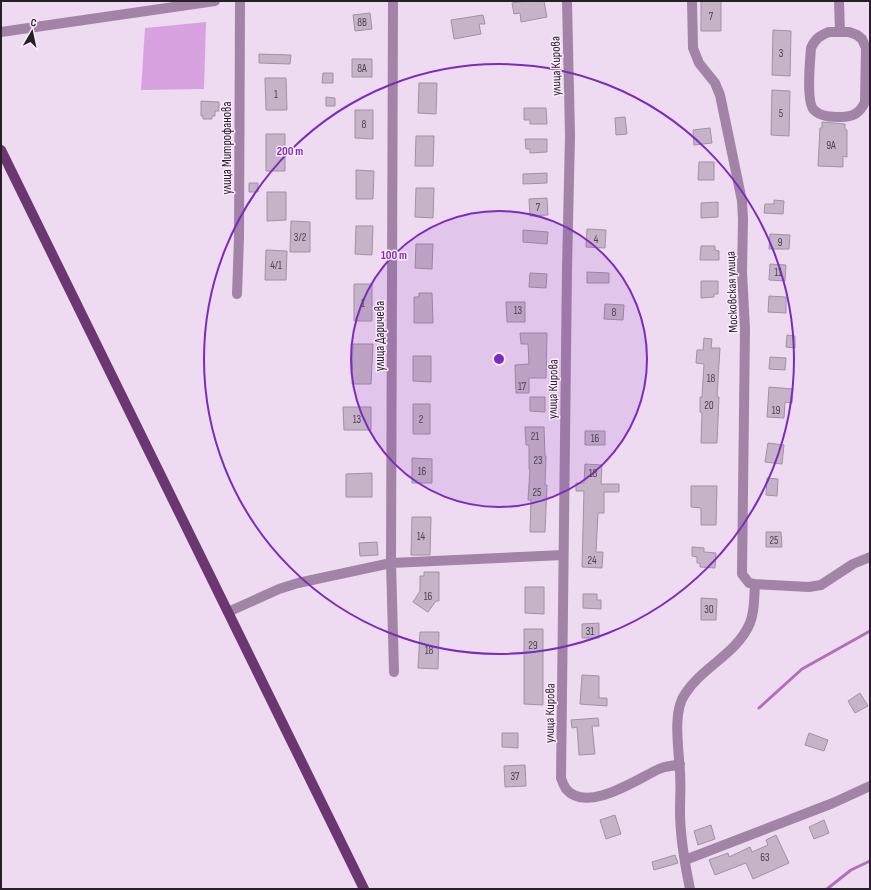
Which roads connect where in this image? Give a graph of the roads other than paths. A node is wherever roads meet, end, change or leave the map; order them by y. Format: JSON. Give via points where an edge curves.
{"nodes":[{"id":1,"x":215,"y":1,"type":"edge"},
{"id":2,"x":240,"y":1,"type":"edge"},
{"id":3,"x":393,"y":1,"type":"edge"},
{"id":4,"x":567,"y":1,"type":"edge"},
{"id":5,"x":692,"y":1,"type":"edge"},
{"id":6,"x":839,"y":1,"type":"edge"},
{"id":7,"x":1,"y":32,"type":"edge"},
{"id":8,"x":840,"y":32,"type":"junction"},
{"id":9,"x":1,"y":150,"type":"edge"},
{"id":10,"x":237,"y":294,"type":"dead end"},
{"id":11,"x":563,"y":555,"type":"junction"},
{"id":12,"x":870,"y":557,"type":"edge"},
{"id":13,"x":391,"y":563,"type":"junction"},
{"id":14,"x":755,"y":584,"type":"junction"},
{"id":15,"x":228,"y":612,"type":"junction"},
{"id":16,"x":394,"y":672,"type":"dead end"},
{"id":17,"x":680,"y":764,"type":"junction"},
{"id":18,"x":870,"y":786,"type":"edge"},
{"id":19,"x":685,"y":860,"type":"junction"},
{"id":20,"x":364,"y":889,"type":"edge"},
{"id":21,"x":690,"y":889,"type":"edge"}],
"edges":[{"from":1,"to":7,"type":"street"},
{"from":2,"to":10,"type":"street","name":"улица Митрофанова"},
{"from":3,"to":13,"type":"street","name":"улица Даричева"},
{"from":4,"to":11,"type":"street","name":"улица Кирова","via":[[570,135]]},
{"from":5,"to":14,"type":"street","name":"Московская улица","via":[[693,48],[699,63],[715,83],[720,95],[742,201],[745,330],[742,574],[749,583]]},
{"from":6,"to":8,"type":"street"},
{"from":8,"to":8,"type":"street","via":[[857,35],[866,48],[865,102],[862,110],[856,115],[830,117],[814,110],[810,101],[811,48],[819,36],[828,32]]},
{"from":9,"to":15,"type":"main road"},
{"from":11,"to":13,"type":"street"},
{"from":11,"to":17,"type":"street","name":"улица Кирова","via":[[561,778],[566,789],[575,796],[586,799],[596,797],[661,768]]},
{"from":12,"to":14,"type":"street","via":[[853,564],[821,585],[809,587]]},
{"from":13,"to":15,"type":"street","via":[[278,589]]},
{"from":13,"to":16,"type":"street","name":"улица Даричева"},
{"from":14,"to":17,"type":"street","via":[[750,623],[742,637],[692,684],[684,695],[678,719]]},
{"from":15,"to":20,"type":"main road"},
{"from":17,"to":19,"type":"street","via":[[680,812]]},
{"from":18,"to":19,"type":"street"},
{"from":19,"to":21,"type":"street"}]}
